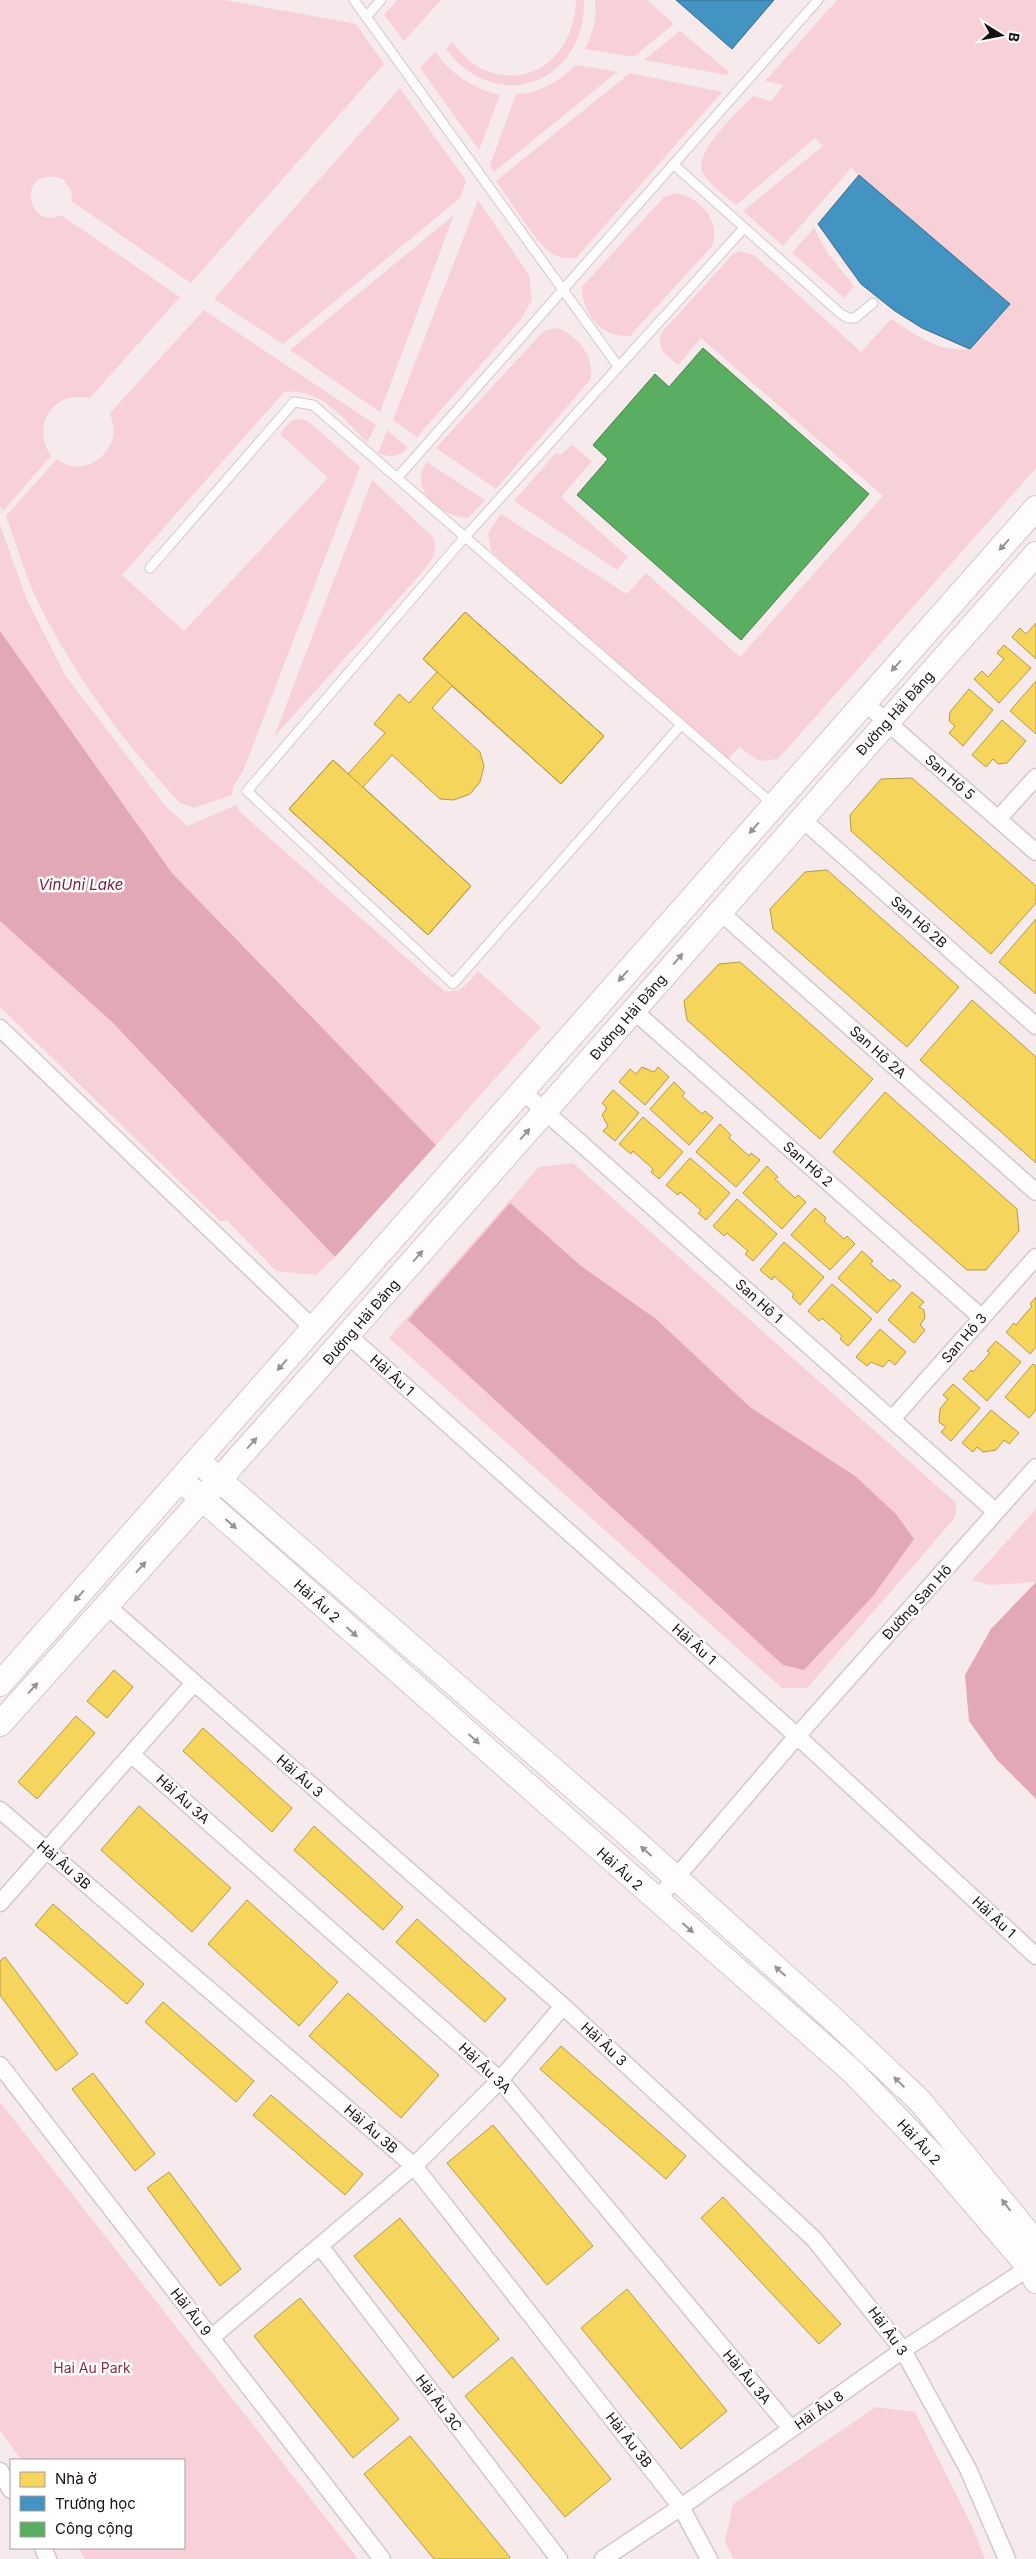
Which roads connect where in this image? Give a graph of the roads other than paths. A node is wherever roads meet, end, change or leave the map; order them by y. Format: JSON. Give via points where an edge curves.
{"nodes":[{"id":1,"x":354,"y":0,"type":"edge"},
{"id":2,"x":381,"y":0,"type":"edge"},
{"id":3,"x":818,"y":0,"type":"edge"},
{"id":4,"x":366,"y":17,"type":"junction"},
{"id":5,"x":673,"y":164,"type":"junction"},
{"id":6,"x":744,"y":228,"type":"junction"},
{"id":7,"x":562,"y":289,"type":"junction"},
{"id":8,"x":873,"y":303,"type":"dead end"},
{"id":9,"x":618,"y":366,"type":"junction"},
{"id":10,"x":398,"y":477,"type":"junction"},
{"id":11,"x":1036,"y":508,"type":"edge"},
{"id":12,"x":464,"y":538,"type":"junction"},
{"id":13,"x":1036,"y":554,"type":"edge"},
{"id":14,"x":150,"y":568,"type":"dead end"},
{"id":15,"x":864,"y":702,"type":"junction"},
{"id":16,"x":887,"y":722,"type":"junction"},
{"id":17,"x":681,"y":725,"type":"junction"},
{"id":18,"x":1036,"y":777,"type":"edge"},
{"id":19,"x":774,"y":805,"type":"junction"},
{"id":20,"x":999,"y":818,"type":"junction"},
{"id":21,"x":802,"y":819,"type":"junction"},
{"id":22,"x":1036,"y":852,"type":"edge"},
{"id":23,"x":720,"y":911,"type":"junction"},
{"id":24,"x":634,"y":1011,"type":"junction"},
{"id":25,"x":1036,"y":1026,"type":"edge"},
{"id":26,"x":0,"y":1028,"type":"edge"},
{"id":27,"x":522,"y":1091,"type":"junction"},
{"id":28,"x":545,"y":1111,"type":"junction"},
{"id":29,"x":1036,"y":1192,"type":"edge"},
{"id":30,"x":1036,"y":1257,"type":"edge"},
{"id":31,"x":981,"y":1318,"type":"junction"},
{"id":32,"x":314,"y":1329,"type":"junction"},
{"id":33,"x":349,"y":1336,"type":"junction"},
{"id":34,"x":892,"y":1419,"type":"junction"},
{"id":35,"x":197,"y":1462,"type":"junction"},
{"id":36,"x":1036,"y":1467,"type":"edge"},
{"id":37,"x":219,"y":1479,"type":"junction"},
{"id":38,"x":181,"y":1481,"type":"junction"},
{"id":39,"x":202,"y":1499,"type":"junction"},
{"id":40,"x":996,"y":1512,"type":"junction"},
{"id":41,"x":107,"y":1606,"type":"junction"},
{"id":42,"x":194,"y":1683,"type":"junction"},
{"id":43,"x":0,"y":1684,"type":"edge"},
{"id":44,"x":0,"y":1724,"type":"edge"},
{"id":45,"x":797,"y":1736,"type":"junction"},
{"id":46,"x":132,"y":1754,"type":"junction"},
{"id":47,"x":0,"y":1810,"type":"edge"},
{"id":48,"x":47,"y":1850,"type":"junction"},
{"id":49,"x":677,"y":1878,"type":"junction"},
{"id":50,"x":656,"y":1901,"type":"junction"},
{"id":51,"x":0,"y":1904,"type":"edge"},
{"id":52,"x":1036,"y":1956,"type":"edge"},
{"id":53,"x":563,"y":2006,"type":"junction"},
{"id":54,"x":0,"y":2065,"type":"edge"},
{"id":55,"x":500,"y":2080,"type":"junction"},
{"id":56,"x":414,"y":2166,"type":"junction"},
{"id":57,"x":1036,"y":2243,"type":"edge"},
{"id":58,"x":320,"y":2246,"type":"junction"},
{"id":59,"x":1034,"y":2270,"type":"edge"},
{"id":60,"x":211,"y":2338,"type":"junction"},
{"id":61,"x":903,"y":2350,"type":"junction"},
{"id":62,"x":791,"y":2429,"type":"junction"},
{"id":63,"x":0,"y":2471,"type":"edge"},
{"id":64,"x":10,"y":2488,"type":"edge"},
{"id":65,"x":681,"y":2507,"type":"junction"},
{"id":66,"x":382,"y":2559,"type":"edge"},
{"id":67,"x":558,"y":2559,"type":"edge"},
{"id":68,"x":603,"y":2559,"type":"edge"},
{"id":69,"x":709,"y":2559,"type":"edge"},
{"id":70,"x":1007,"y":2559,"type":"edge"}],
"edges":[{"from":1,"to":4,"type":"lane"},
{"from":2,"to":4,"type":"lane"},
{"from":3,"to":5,"type":"lane"},
{"from":4,"to":7,"type":"lane"},
{"from":5,"to":6,"type":"lane"},
{"from":5,"to":7,"type":"lane"},
{"from":6,"to":8,"type":"lane","via":[[848,318],[862,315]]},
{"from":6,"to":9,"type":"lane"},
{"from":7,"to":9,"type":"lane"},
{"from":7,"to":10,"type":"lane"},
{"from":9,"to":12,"type":"lane"},
{"from":10,"to":12,"type":"lane"},
{"from":10,"to":14,"type":"lane","via":[[313,405],[294,402]]},
{"from":11,"to":15,"type":"street","one_way":true},
{"from":12,"to":17,"type":"lane"},
{"from":12,"to":17,"type":"lane","via":[[247,791],[453,984]]},
{"from":13,"to":16,"type":"street","name":"Đường Hải Đăng"},
{"from":15,"to":16,"type":"street","name":"San Hô 5"},
{"from":15,"to":19,"type":"street"},
{"from":16,"to":20,"type":"street","name":"San Hô 5"},
{"from":16,"to":21,"type":"street","name":"Đường Hải Đăng"},
{"from":17,"to":19,"type":"lane"},
{"from":18,"to":20,"type":"street"},
{"from":19,"to":27,"type":"street","one_way":true},
{"from":20,"to":22,"type":"street","name":"San Hô 5"},
{"from":21,"to":23,"type":"street","name":"Đường Hải Đăng"},
{"from":21,"to":25,"type":"street","name":"San Hô 2B"},
{"from":24,"to":23,"type":"street","name":"Đường Hải Đăng","one_way":true},
{"from":23,"to":29,"type":"street","name":"San Hô 2A"},
{"from":24,"to":28,"type":"street","name":"Đường Hải Đăng"},
{"from":24,"to":31,"type":"street","name":"San Hô 2"},
{"from":26,"to":32,"type":"street"},
{"from":27,"to":28,"type":"street","name":"San Hô 1"},
{"from":27,"to":32,"type":"street"},
{"from":33,"to":28,"type":"street","name":"Đường Hải Đăng","one_way":true},
{"from":28,"to":34,"type":"street","name":"San Hô 1"},
{"from":30,"to":31,"type":"street","name":"San Hô 3"},
{"from":31,"to":34,"type":"street","name":"San Hô 3"},
{"from":32,"to":35,"type":"street","one_way":true},
{"from":37,"to":33,"type":"street","name":"Đường Hải Đăng","one_way":true},
{"from":33,"to":45,"type":"street","name":"Hải Âu 1"},
{"from":34,"to":40,"type":"street","name":"San Hô 1"},
{"from":35,"to":37,"type":"street","name":"Hải Âu 2"},
{"from":35,"to":38,"type":"street"},
{"from":36,"to":40,"type":"street","name":"Đường San Hô"},
{"from":37,"to":39,"type":"street","name":"Đường Hải Đăng"},
{"from":49,"to":37,"type":"street","name":"Hải Âu 2","one_way":true},
{"from":38,"to":39,"type":"street","name":"Hải Âu 2"},
{"from":38,"to":43,"type":"street","one_way":true},
{"from":41,"to":39,"type":"street","name":"Đường Hải Đăng","one_way":true},
{"from":39,"to":50,"type":"street","name":"Hải Âu 2","one_way":true},
{"from":40,"to":45,"type":"street","name":"Đường San Hô"},
{"from":41,"to":42,"type":"street","name":"Hải Âu 3"},
{"from":44,"to":41,"type":"street","name":"Đường Hải Đăng","one_way":true},
{"from":42,"to":46,"type":"street"},
{"from":42,"to":53,"type":"street","name":"Hải Âu 3"},
{"from":45,"to":49,"type":"street","name":"Đường San Hô"},
{"from":45,"to":52,"type":"street","name":"Hải Âu 1"},
{"from":46,"to":48,"type":"street"},
{"from":46,"to":55,"type":"street","name":"Hải Âu 3A"},
{"from":47,"to":48,"type":"street","name":"Hải Âu 3B"},
{"from":48,"to":51,"type":"street"},
{"from":48,"to":56,"type":"street","name":"Hải Âu 3B"},
{"from":49,"to":50,"type":"street","name":"Đường San Hô"},
{"from":57,"to":49,"type":"street","name":"Hải Âu 2","one_way":true,"via":[[920,2101]]},
{"from":50,"to":59,"type":"street","name":"Hải Âu 2","one_way":true,"via":[[852,2071],[938,2161]]},
{"from":53,"to":55,"type":"street"},
{"from":53,"to":61,"type":"street","name":"Hải Âu 3","via":[[814,2239]]},
{"from":54,"to":60,"type":"street","name":"Hải Âu 9"},
{"from":55,"to":56,"type":"street"},
{"from":55,"to":62,"type":"street","name":"Hải Âu 3A"},
{"from":56,"to":58,"type":"street"},
{"from":56,"to":65,"type":"street","name":"Hải Âu 3B"},
{"from":58,"to":60,"type":"street"},
{"from":58,"to":67,"type":"street","name":"Hải Âu 3C"},
{"from":59,"to":61,"type":"street","name":"Hải Âu 8"},
{"from":60,"to":66,"type":"street","name":"Hải Âu 9"},
{"from":61,"to":62,"type":"street","name":"Hải Âu 8"},
{"from":61,"to":70,"type":"street","name":"Hải Âu 3","via":[[968,2469]]},
{"from":62,"to":65,"type":"street","name":"Hải Âu 8"},
{"from":63,"to":64,"type":"street"},
{"from":65,"to":68,"type":"street","name":"Hải Âu 8"},
{"from":65,"to":69,"type":"street","name":"Hải Âu 3B"}]}
